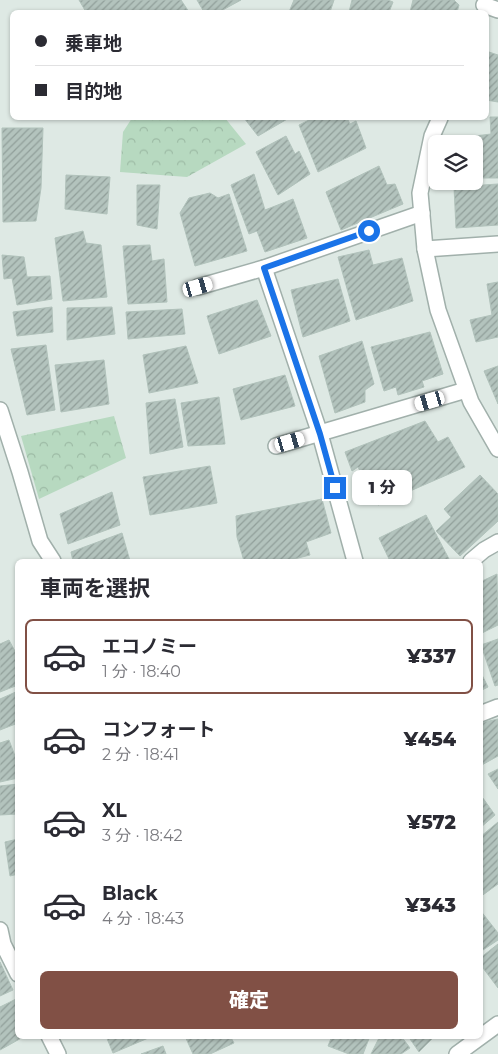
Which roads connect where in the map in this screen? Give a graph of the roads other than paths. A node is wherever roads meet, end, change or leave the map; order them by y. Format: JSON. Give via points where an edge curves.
{"nodes":[{"id":1,"x":439,"y":120,"type":"edge"},
{"id":2,"x":422,"y":212,"type":"junction"},
{"id":3,"x":498,"y":244,"type":"edge"},
{"id":4,"x":425,"y":249,"type":"junction"},
{"id":5,"x":264,"y":268,"type":"junction"},
{"id":6,"x":198,"y":287,"type":"dead end"},
{"id":7,"x":466,"y":390,"type":"junction"},
{"id":8,"x":0,"y":410,"type":"edge"},
{"id":9,"x":320,"y":434,"type":"junction"},
{"id":10,"x":494,"y":435,"type":"edge"},
{"id":11,"x":276,"y":446,"type":"dead end"},
{"id":12,"x":498,"y":449,"type":"edge"},
{"id":13,"x":498,"y":542,"type":"edge"},
{"id":14,"x":52,"y":559,"type":"edge"},
{"id":15,"x":354,"y":559,"type":"edge"},
{"id":16,"x":473,"y":559,"type":"edge"},
{"id":17,"x":498,"y":707,"type":"edge"},
{"id":18,"x":483,"y":713,"type":"edge"},
{"id":19,"x":0,"y":930,"type":"edge"},
{"id":20,"x":15,"y":968,"type":"edge"},
{"id":21,"x":498,"y":1024,"type":"edge"},
{"id":22,"x":483,"y":1035,"type":"edge"},
{"id":23,"x":50,"y":1039,"type":"edge"},
{"id":24,"x":478,"y":1039,"type":"edge"},
{"id":25,"x":58,"y":1054,"type":"edge"},
{"id":26,"x":457,"y":1054,"type":"edge"}],
"edges":[{"from":1,"to":2,"type":"street","via":[[432,136],[420,193]]},
{"from":2,"to":4,"type":"street"},
{"from":2,"to":5,"type":"street"},
{"from":3,"to":4,"type":"street"},
{"from":4,"to":7,"type":"street","via":[[438,310]]},
{"from":5,"to":6,"type":"street"},
{"from":5,"to":9,"type":"street"},
{"from":7,"to":9,"type":"street"},
{"from":7,"to":10,"type":"street"},
{"from":8,"to":14,"type":"street","via":[[40,541]]},
{"from":9,"to":11,"type":"street"},
{"from":9,"to":15,"type":"street"},
{"from":10,"to":12,"type":"street"},
{"from":13,"to":16,"type":"street"},
{"from":17,"to":18,"type":"street"},
{"from":19,"to":20,"type":"street"},
{"from":21,"to":22,"type":"street"},
{"from":23,"to":25,"type":"street"},
{"from":24,"to":26,"type":"street"}]}
